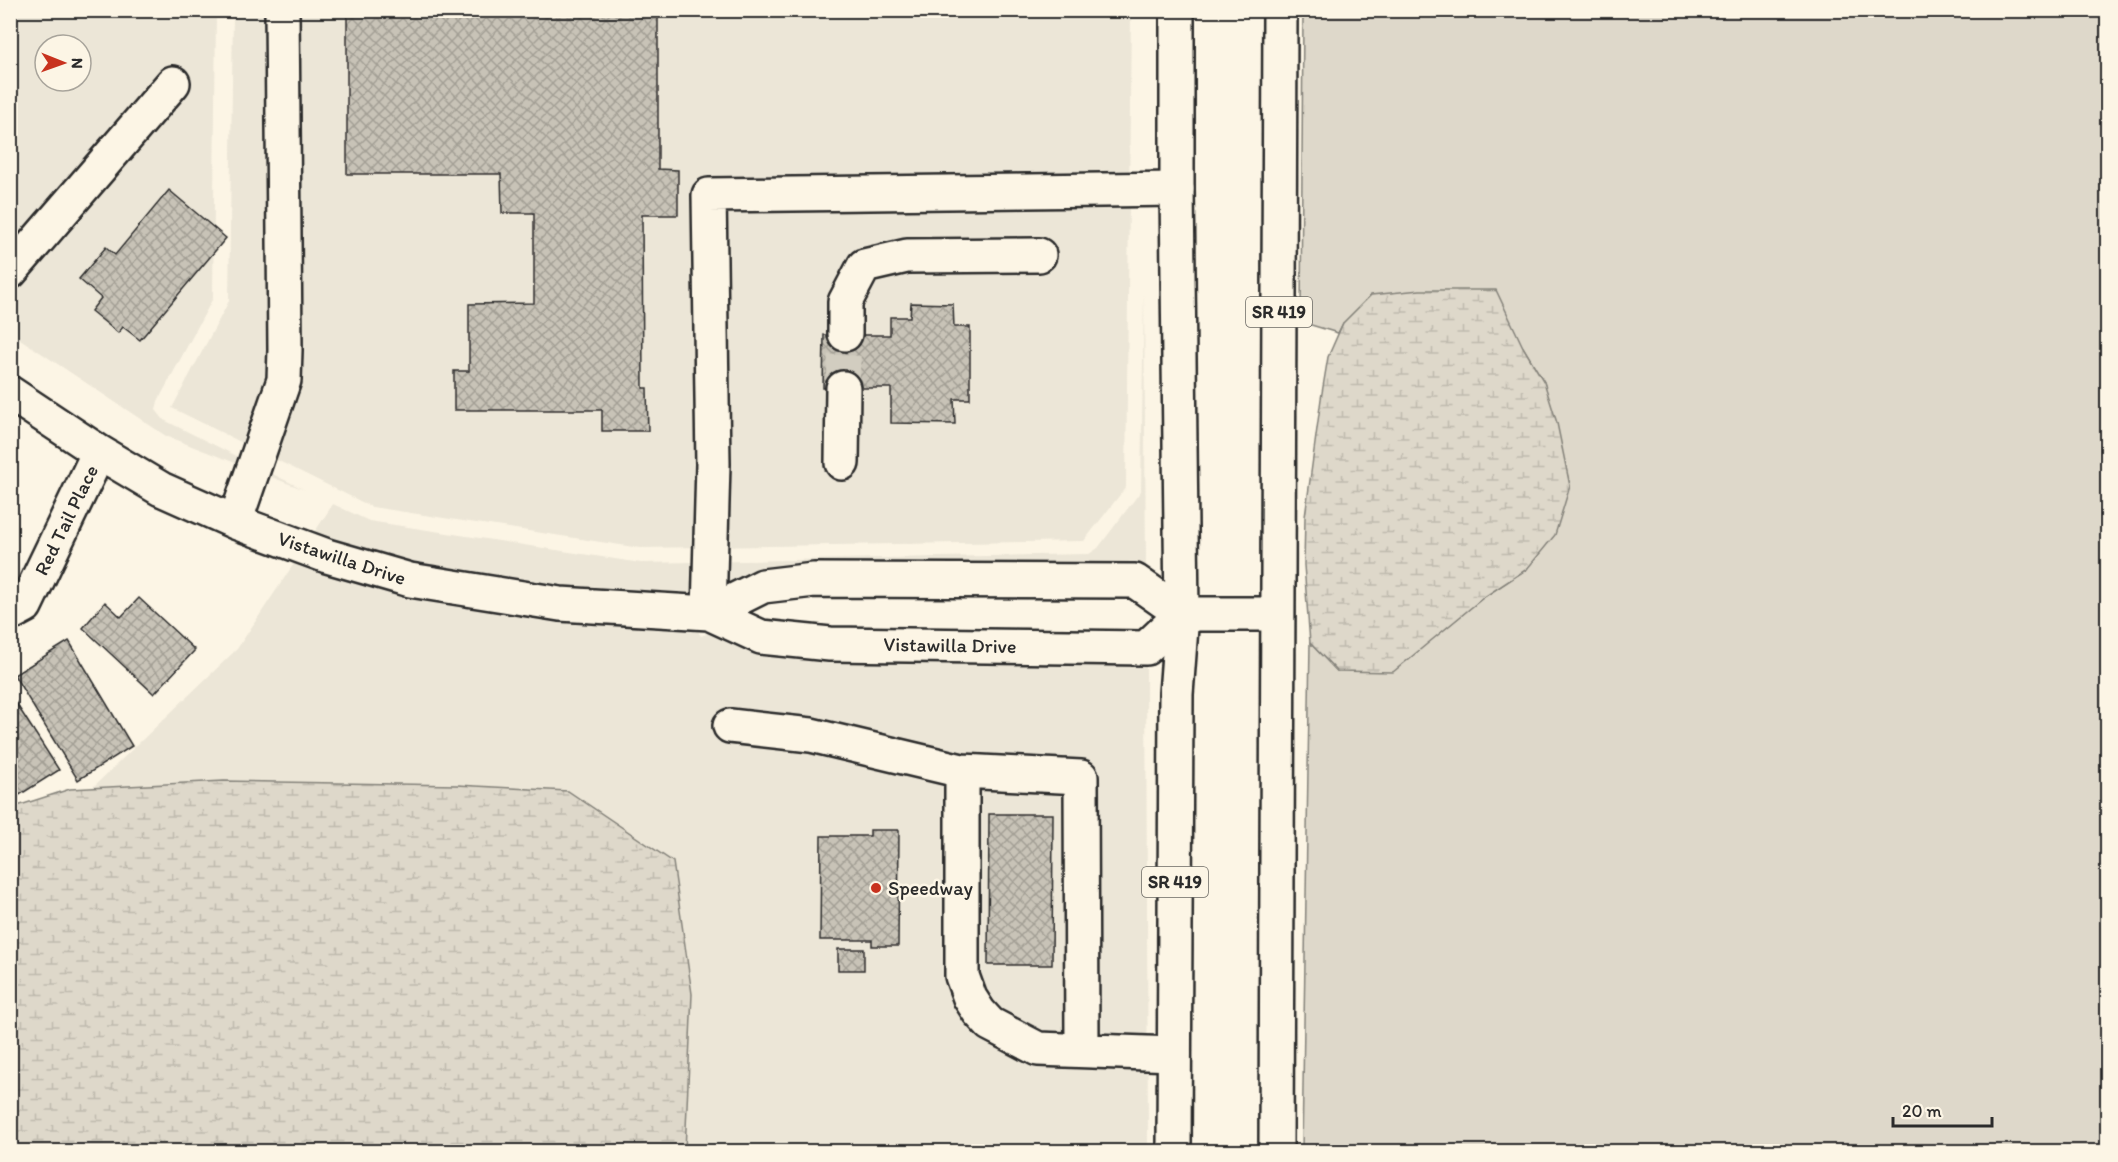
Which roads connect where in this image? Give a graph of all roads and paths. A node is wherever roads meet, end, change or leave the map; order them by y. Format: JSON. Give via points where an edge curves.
{"nodes":[{"id":1,"x":282,"y":10,"type":"edge"},
{"id":2,"x":1177,"y":10,"type":"edge"},
{"id":3,"x":1280,"y":10,"type":"edge"},
{"id":4,"x":173,"y":83,"type":"dead end"},
{"id":5,"x":1177,"y":189,"type":"junction"},
{"id":6,"x":1040,"y":255,"type":"dead end"},
{"id":7,"x":10,"y":273,"type":"edge"},
{"id":8,"x":845,"y":334,"type":"tunnel mouth"},
{"id":9,"x":843,"y":388,"type":"tunnel mouth"},
{"id":10,"x":10,"y":393,"type":"edge"},
{"id":11,"x":99,"y":453,"type":"junction"},
{"id":12,"x":842,"y":463,"type":"dead end"},
{"id":13,"x":235,"y":522,"type":"junction"},
{"id":14,"x":10,"y":614,"type":"edge"},
{"id":15,"x":709,"y":614,"type":"junction"},
{"id":16,"x":1182,"y":614,"type":"junction"},
{"id":17,"x":1278,"y":614,"type":"junction"},
{"id":18,"x":730,"y":726,"type":"dead end"},
{"id":19,"x":962,"y":771,"type":"junction"},
{"id":20,"x":1082,"y":1050,"type":"junction"},
{"id":21,"x":1174,"y":1054,"type":"junction"},
{"id":22,"x":1174,"y":1152,"type":"edge"},
{"id":23,"x":1276,"y":1152,"type":"edge"}],
"edges":[{"from":1,"to":13,"type":"main road","via":[[284,380]]},
{"from":2,"to":5,"type":"main road","number":"SR 419"},
{"from":3,"to":17,"type":"main road","number":"SR 419"},
{"from":4,"to":7,"type":"main road"},
{"from":5,"to":15,"type":"main road","via":[[709,195],[713,464]]},
{"from":5,"to":16,"type":"main road","number":"SR 419"},
{"from":6,"to":8,"type":"main road","via":[[907,256],[864,266],[845,302]]},
{"from":9,"to":12,"type":"main road"},
{"from":10,"to":11,"type":"main road","name":"Vistawilla Drive"},
{"from":11,"to":13,"type":"main road","name":"Vistawilla Drive","via":[[161,489]]},
{"from":11,"to":14,"type":"main road","name":"Red Tail Place","via":[[25,606]]},
{"from":13,"to":15,"type":"main road","name":"Vistawilla Drive","via":[[327,556],[410,580],[560,604]]},
{"from":15,"to":16,"type":"main road","via":[[763,586],[861,580],[1136,581]]},
{"from":15,"to":16,"type":"main road","name":"Vistawilla Drive","via":[[761,637],[831,644],[1146,648]]},
{"from":16,"to":17,"type":"main road"},
{"from":16,"to":21,"type":"main road","number":"SR 419","via":[[1176,694]]},
{"from":17,"to":23,"type":"main road","number":"SR 419"},
{"from":18,"to":19,"type":"main road","via":[[811,735]]},
{"from":19,"to":20,"type":"main road","via":[[962,976],[970,998],[990,1024],[1038,1049]]},
{"from":19,"to":20,"type":"main road","via":[[1081,777]]},
{"from":20,"to":21,"type":"main road"},
{"from":21,"to":22,"type":"main road","number":"SR 419"}]}
